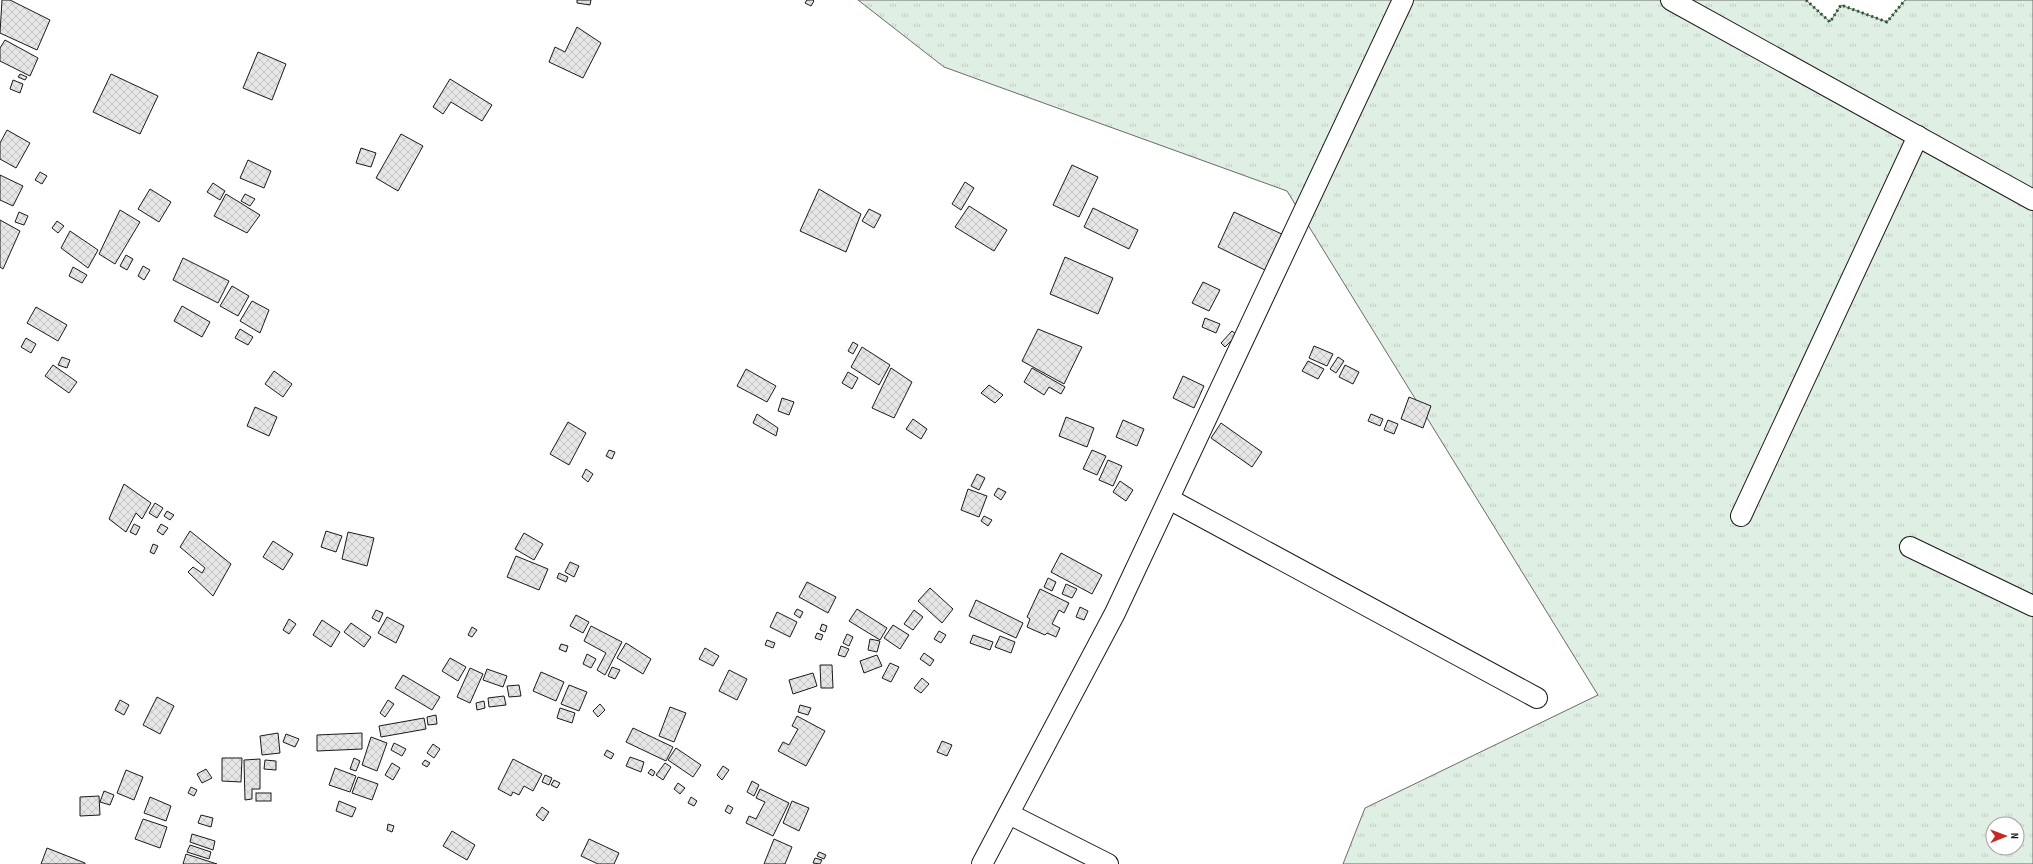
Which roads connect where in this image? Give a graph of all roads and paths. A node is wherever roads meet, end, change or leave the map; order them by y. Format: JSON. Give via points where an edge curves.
{"nodes":[{"id":1,"x":1403,"y":0,"type":"edge"},
{"id":2,"x":1671,"y":0,"type":"edge"},
{"id":3,"x":1918,"y":136,"type":"junction"},
{"id":4,"x":2033,"y":200,"type":"edge"},
{"id":5,"x":1169,"y":498,"type":"junction"},
{"id":6,"x":1741,"y":516,"type":"dead end"},
{"id":7,"x":1910,"y":547,"type":"dead end"},
{"id":8,"x":2033,"y":606,"type":"edge"},
{"id":9,"x":1537,"y":698,"type":"dead end"},
{"id":10,"x":1009,"y":814,"type":"junction"},
{"id":11,"x":982,"y":864,"type":"edge"},
{"id":12,"x":1108,"y":864,"type":"edge"}],
"edges":[{"from":1,"to":5,"type":"street"},
{"from":2,"to":3,"type":"street"},
{"from":3,"to":4,"type":"street"},
{"from":3,"to":6,"type":"street"},
{"from":5,"to":9,"type":"street"},
{"from":5,"to":10,"type":"street","via":[[1115,613]]},
{"from":7,"to":8,"type":"street"},
{"from":10,"to":11,"type":"street"},
{"from":10,"to":12,"type":"street"}]}
